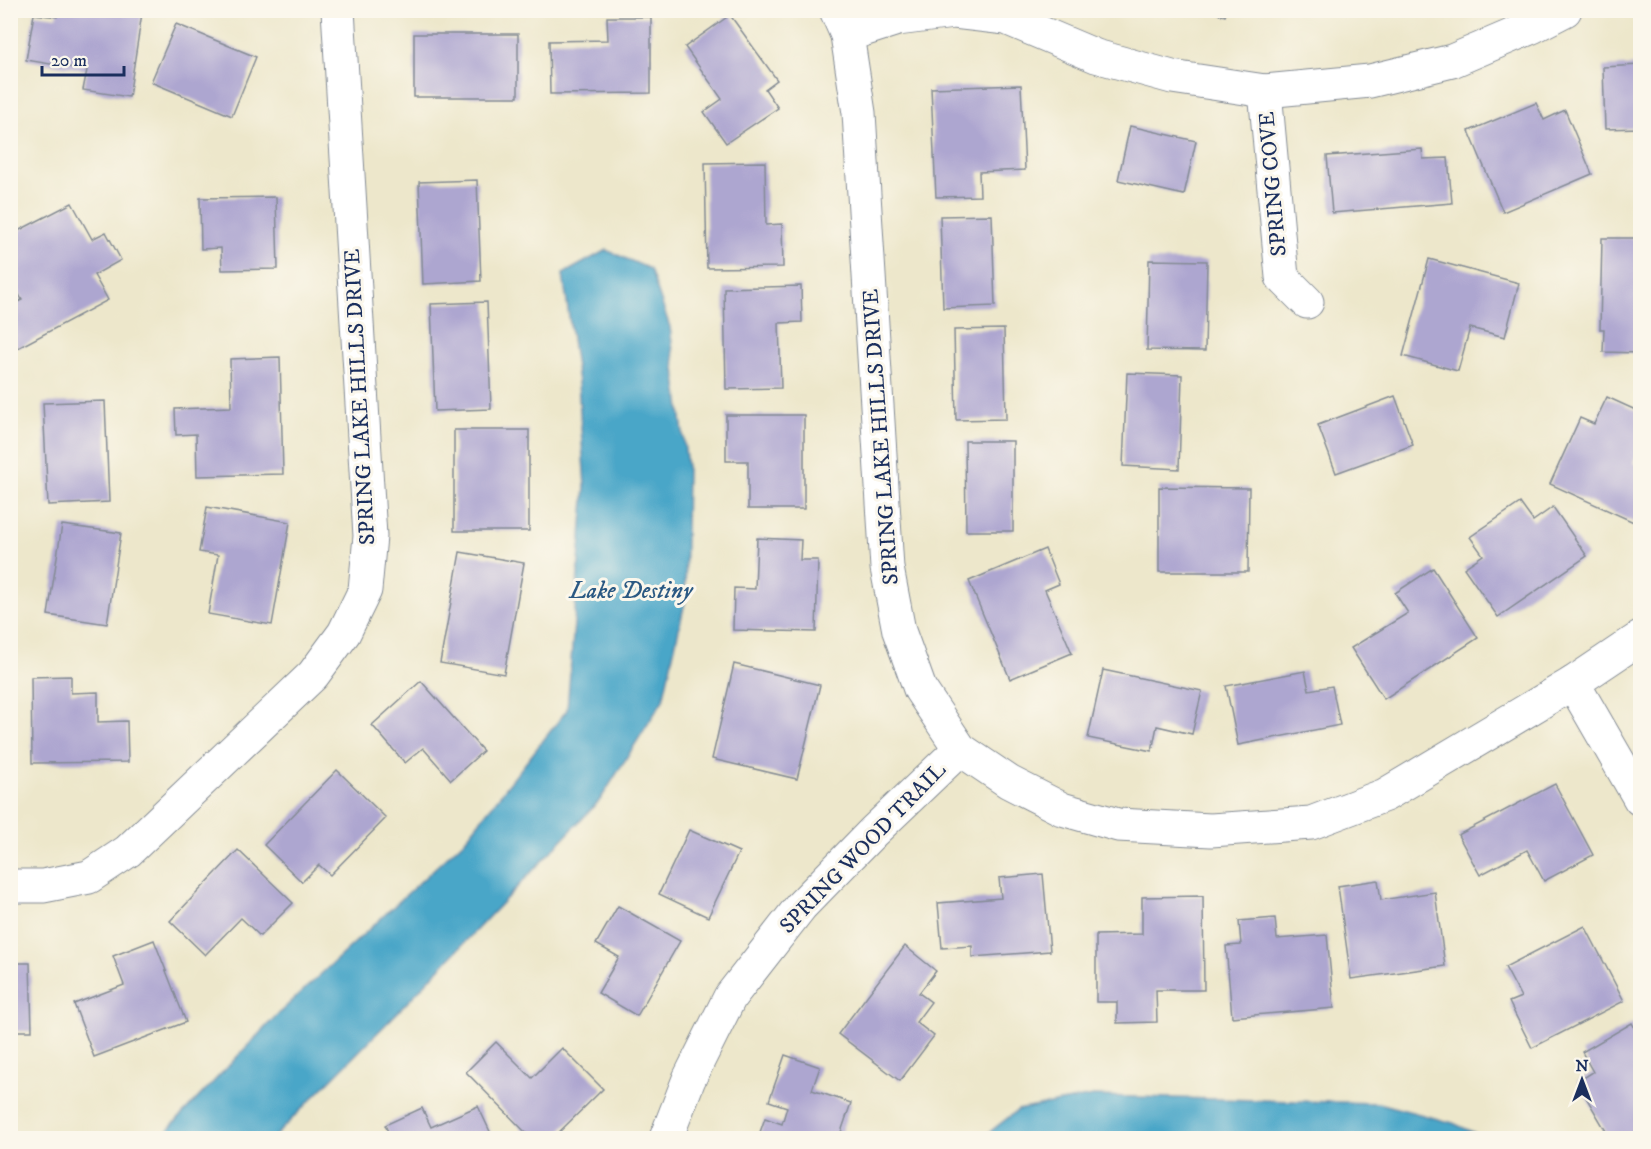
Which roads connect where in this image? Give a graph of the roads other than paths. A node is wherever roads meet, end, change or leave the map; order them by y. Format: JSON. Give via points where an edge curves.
{"nodes":[{"id":1,"x":338,"y":10,"type":"edge"},
{"id":2,"x":1565,"y":10,"type":"edge"},
{"id":3,"x":841,"y":23,"type":"edge"},
{"id":4,"x":1265,"y":91,"type":"junction"},
{"id":5,"x":1307,"y":302,"type":"dead end"},
{"id":6,"x":1641,"y":638,"type":"edge"},
{"id":7,"x":1573,"y":683,"type":"junction"},
{"id":8,"x":960,"y":748,"type":"junction"},
{"id":9,"x":1641,"y":799,"type":"edge"},
{"id":10,"x":10,"y":886,"type":"edge"},
{"id":11,"x":666,"y":1138,"type":"edge"}],
"edges":[{"from":1,"to":10,"type":"street","name":"SPRING LAKE HILLS DRIVE","via":[[370,536],[365,590],[344,633],[314,675],[128,851],[89,877],[43,886]]},
{"from":2,"to":4,"type":"street","via":[[1452,61],[1370,81]]},
{"from":3,"to":4,"type":"street","via":[[954,12],[1006,18],[1096,56],[1172,78]]},
{"from":3,"to":8,"type":"street","name":"SPRING LAKE HILLS DRIVE","via":[[859,113],[887,568],[899,631],[920,689]]},
{"from":4,"to":5,"type":"street","name":"SPRING COVE","via":[[1282,277]]},
{"from":6,"to":7,"type":"street","name":"SPRING LAKE HILLS DRIVE"},
{"from":7,"to":8,"type":"street","name":"SPRING LAKE HILLS DRIVE","via":[[1385,795],[1311,823],[1211,830],[1118,825],[1062,809],[1009,782]]},
{"from":7,"to":9,"type":"street"},
{"from":8,"to":11,"type":"street","name":"SPRING WOOD TRAIL","via":[[801,906],[730,996],[689,1079]]}]}
